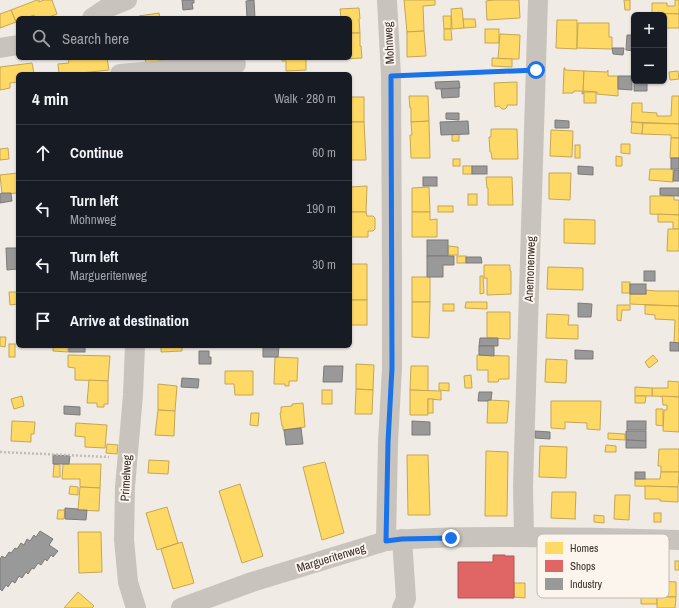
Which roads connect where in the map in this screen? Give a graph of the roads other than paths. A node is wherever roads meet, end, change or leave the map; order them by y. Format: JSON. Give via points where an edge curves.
{"nodes":[{"id":1,"x":127,"y":0,"type":"edge"},
{"id":2,"x":387,"y":0,"type":"edge"},
{"id":3,"x":538,"y":0,"type":"edge"},
{"id":4,"x":103,"y":15,"type":"edge"},
{"id":5,"x":16,"y":45,"type":"edge"},
{"id":6,"x":0,"y":48,"type":"edge"},
{"id":7,"x":117,"y":60,"type":"edge"},
{"id":8,"x":236,"y":64,"type":"dead end"},
{"id":9,"x":120,"y":72,"type":"edge"},
{"id":10,"x":143,"y":72,"type":"edge"},
{"id":11,"x":135,"y":348,"type":"edge"},
{"id":12,"x":524,"y":538,"type":"junction"},
{"id":13,"x":537,"y":538,"type":"edge"},
{"id":14,"x":394,"y":540,"type":"junction"},
{"id":15,"x":669,"y":540,"type":"edge"},
{"id":16,"x":679,"y":540,"type":"edge"},
{"id":17,"x":136,"y":608,"type":"edge"},
{"id":18,"x":181,"y":608,"type":"edge"},
{"id":19,"x":402,"y":608,"type":"edge"}],
"edges":[{"from":1,"to":4,"type":"street"},
{"from":2,"to":14,"type":"street","name":"Mohnweg","via":[[391,76],[392,368],[388,442]]},
{"from":3,"to":12,"type":"street","name":"Anemonenweg"},
{"from":5,"to":6,"type":"street"},
{"from":7,"to":9,"type":"street"},
{"from":8,"to":10,"type":"street"},
{"from":11,"to":17,"type":"street","name":"Primelweg","via":[[125,487],[124,540],[128,582]]},
{"from":12,"to":13,"type":"street","name":"Margueritenweg"},
{"from":12,"to":14,"type":"street","name":"Margueritenweg"},
{"from":14,"to":18,"type":"street","name":"Margueritenweg","via":[[252,582]]},
{"from":14,"to":19,"type":"street","name":"Mohnweg","via":[[406,599]]},
{"from":15,"to":16,"type":"street","name":"Margueritenweg"}]}
